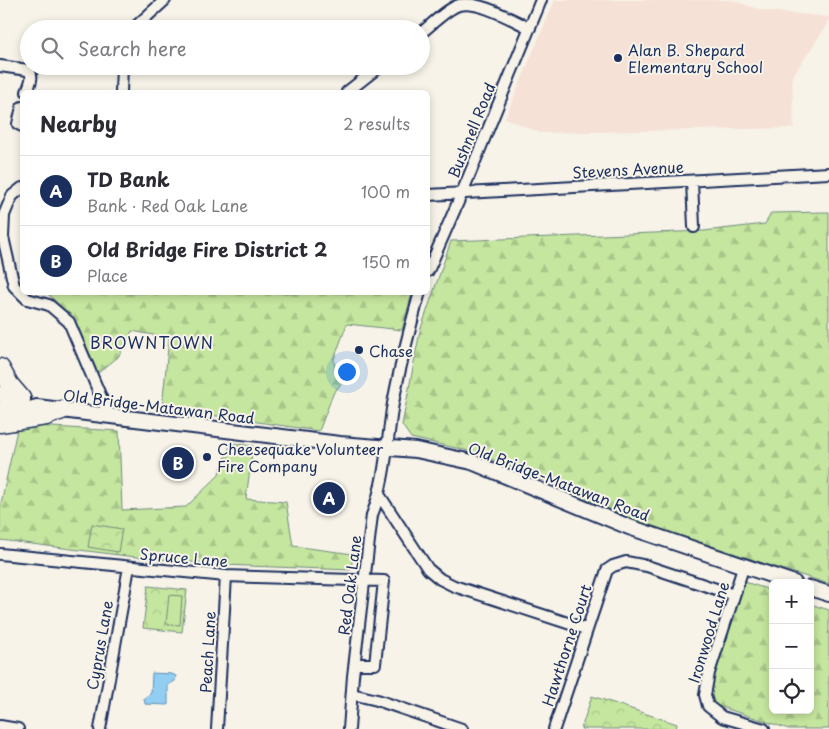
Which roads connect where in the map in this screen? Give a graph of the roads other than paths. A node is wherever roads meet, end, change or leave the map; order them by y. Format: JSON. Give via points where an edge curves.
{"nodes":[{"id":1,"x":165,"y":0,"type":"edge"},
{"id":2,"x":541,"y":0,"type":"edge"},
{"id":3,"x":143,"y":20,"type":"edge"},
{"id":4,"x":430,"y":26,"type":"edge"},
{"id":5,"x":530,"y":28,"type":"junction"},
{"id":6,"x":0,"y":66,"type":"edge"},
{"id":7,"x":20,"y":69,"type":"edge"},
{"id":8,"x":32,"y":75,"type":"edge"},
{"id":9,"x":122,"y":75,"type":"edge"},
{"id":10,"x":369,"y":75,"type":"edge"},
{"id":11,"x":28,"y":90,"type":"edge"},
{"id":12,"x":121,"y":90,"type":"edge"},
{"id":13,"x":350,"y":90,"type":"edge"},
{"id":14,"x":829,"y":173,"type":"edge"},
{"id":15,"x":692,"y":181,"type":"junction"},
{"id":16,"x":20,"y":190,"type":"edge"},
{"id":17,"x":462,"y":193,"type":"junction"},
{"id":18,"x":430,"y":195,"type":"edge"},
{"id":19,"x":694,"y":227,"type":"dead end"},
{"id":20,"x":430,"y":266,"type":"edge"},
{"id":21,"x":20,"y":292,"type":"edge"},
{"id":22,"x":23,"y":295,"type":"edge"},
{"id":23,"x":419,"y":295,"type":"edge"},
{"id":24,"x":0,"y":368,"type":"edge"},
{"id":25,"x":0,"y":394,"type":"edge"},
{"id":26,"x":21,"y":398,"type":"junction"},
{"id":27,"x":37,"y":407,"type":"junction"},
{"id":28,"x":0,"y":408,"type":"edge"},
{"id":29,"x":62,"y":410,"type":"junction"},
{"id":30,"x":109,"y":416,"type":"junction"},
{"id":31,"x":0,"y":423,"type":"edge"},
{"id":32,"x":386,"y":447,"type":"junction"},
{"id":33,"x":380,"y":496,"type":"junction"},
{"id":34,"x":0,"y":554,"type":"edge"},
{"id":35,"x":744,"y":565,"type":"junction"},
{"id":36,"x":129,"y":567,"type":"junction"},
{"id":37,"x":226,"y":576,"type":"junction"},
{"id":38,"x":365,"y":579,"type":"junction"},
{"id":39,"x":783,"y":579,"type":"edge"},
{"id":40,"x":814,"y":589,"type":"edge"},
{"id":41,"x":829,"y":594,"type":"edge"},
{"id":42,"x":734,"y":595,"type":"junction"},
{"id":43,"x":586,"y":629,"type":"junction"},
{"id":44,"x":355,"y":664,"type":"junction"},
{"id":45,"x":352,"y":694,"type":"junction"},
{"id":46,"x":0,"y":726,"type":"edge"},
{"id":47,"x":18,"y":729,"type":"edge"},
{"id":48,"x":100,"y":729,"type":"edge"},
{"id":49,"x":217,"y":729,"type":"edge"},
{"id":50,"x":350,"y":729,"type":"edge"},
{"id":51,"x":462,"y":729,"type":"edge"},
{"id":52,"x":554,"y":729,"type":"edge"},
{"id":53,"x":764,"y":729,"type":"edge"}],
"edges":[{"from":1,"to":3,"type":"street"},
{"from":2,"to":5,"type":"street","name":"Bushnell Road"},
{"from":4,"to":5,"type":"street","via":[[458,5],[470,4]]},
{"from":5,"to":17,"type":"street","name":"Bushnell Road"},
{"from":6,"to":7,"type":"street"},
{"from":8,"to":11,"type":"street"},
{"from":9,"to":12,"type":"street"},
{"from":10,"to":13,"type":"street"},
{"from":14,"to":15,"type":"street","name":"Stevens Avenue"},
{"from":15,"to":17,"type":"street","name":"Stevens Avenue"},
{"from":15,"to":19,"type":"street"},
{"from":16,"to":21,"type":"street","via":[[12,196],[4,214],[3,237],[14,286]]},
{"from":17,"to":18,"type":"street","name":"Stevens Avenue"},
{"from":17,"to":20,"type":"street","name":"Bushnell Road"},
{"from":22,"to":30,"type":"street","via":[[49,305],[69,322]]},
{"from":23,"to":32,"type":"street","via":[[404,346]]},
{"from":24,"to":26,"type":"highway"},
{"from":25,"to":26,"type":"main road","name":"Old Bridge-Matawan Road"},
{"from":26,"to":27,"type":"main road","name":"Old Bridge-Matawan Road"},
{"from":27,"to":28,"type":"main road","name":"Old Bridge-Matawan Road","via":[[19,412]]},
{"from":27,"to":29,"type":"main road","name":"Old Bridge-Matawan Road"},
{"from":29,"to":30,"type":"main road","name":"Old Bridge-Matawan Road"},
{"from":29,"to":31,"type":"highway","via":[[46,416]]},
{"from":30,"to":32,"type":"main road","name":"Old Bridge-Matawan Road"},
{"from":32,"to":33,"type":"street","name":"Red Oak Lane"},
{"from":32,"to":35,"type":"main road","name":"Old Bridge-Matawan Road","via":[[472,462],[629,527]]},
{"from":33,"to":38,"type":"street","name":"Red Oak Lane","via":[[372,515]]},
{"from":33,"to":43,"type":"street","via":[[428,569],[440,579]]},
{"from":34,"to":36,"type":"street","name":"Spruce Lane"},
{"from":35,"to":39,"type":"main road","name":"Old Bridge-Matawan Road"},
{"from":35,"to":42,"type":"street","name":"Ironwood Lane"},
{"from":36,"to":37,"type":"street","name":"Spruce Lane"},
{"from":36,"to":48,"type":"street","name":"Cyprus Lane"},
{"from":37,"to":38,"type":"street","name":"Spruce Lane"},
{"from":37,"to":49,"type":"street","name":"Peach Lane"},
{"from":38,"to":44,"type":"street","name":"Red Oak Lane"},
{"from":38,"to":44,"type":"street","via":[[384,581],[375,664]]},
{"from":40,"to":41,"type":"main road"},
{"from":42,"to":43,"type":"street","name":"Hawthorne Court","via":[[626,562],[607,570]]},
{"from":42,"to":53,"type":"street","name":"Ironwood Lane","via":[[704,695],[708,706],[722,717]]},
{"from":43,"to":52,"type":"street","name":"Hawthorne Court"},
{"from":44,"to":45,"type":"street","name":"Red Oak Lane"},
{"from":45,"to":50,"type":"street","name":"Red Oak Lane"},
{"from":45,"to":51,"type":"street"},
{"from":46,"to":47,"type":"street"}]}
